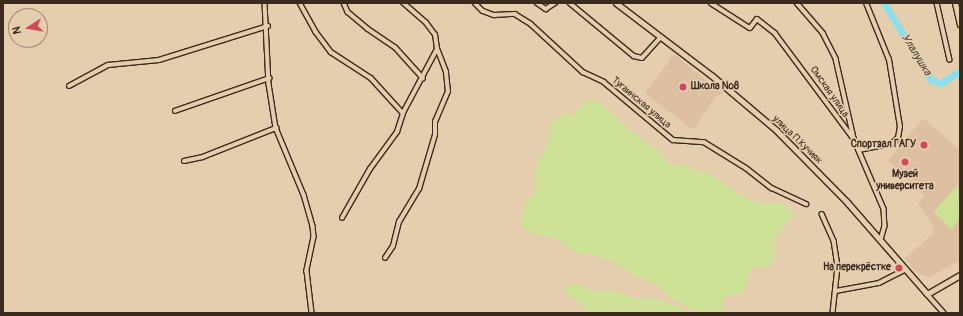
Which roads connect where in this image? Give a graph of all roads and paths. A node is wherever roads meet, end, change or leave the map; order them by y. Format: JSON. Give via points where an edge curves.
{"nodes":[{"id":1,"x":265,"y":3,"type":"edge"},
{"id":2,"x":300,"y":3,"type":"edge"},
{"id":3,"x":344,"y":3,"type":"edge"},
{"id":4,"x":403,"y":3,"type":"edge"},
{"id":5,"x":475,"y":3,"type":"edge"},
{"id":6,"x":537,"y":3,"type":"edge"},
{"id":7,"x":555,"y":3,"type":"edge"},
{"id":8,"x":570,"y":3,"type":"edge"},
{"id":9,"x":616,"y":3,"type":"edge"},
{"id":10,"x":711,"y":3,"type":"edge"},
{"id":11,"x":797,"y":3,"type":"edge"},
{"id":12,"x":866,"y":3,"type":"edge"},
{"id":13,"x":937,"y":3,"type":"edge"},
{"id":14,"x":955,"y":3,"type":"edge"},
{"id":15,"x":960,"y":24,"type":"edge"},
{"id":16,"x":268,"y":26,"type":"junction"},
{"id":17,"x":660,"y":38,"type":"junction"},
{"id":18,"x":437,"y":49,"type":"junction"},
{"id":19,"x":950,"y":60,"type":"dead end"},
{"id":20,"x":269,"y":78,"type":"junction"},
{"id":21,"x":422,"y":78,"type":"junction"},
{"id":22,"x":69,"y":86,"type":"dead end"},
{"id":23,"x":175,"y":111,"type":"dead end"},
{"id":24,"x":403,"y":112,"type":"junction"},
{"id":25,"x":276,"y":128,"type":"junction"},
{"id":26,"x":854,"y":139,"type":"junction"},
{"id":27,"x":859,"y":150,"type":"junction"},
{"id":28,"x":184,"y":161,"type":"dead end"},
{"id":29,"x":806,"y":204,"type":"dead end"},
{"id":30,"x":822,"y":214,"type":"dead end"},
{"id":31,"x":342,"y":218,"type":"dead end"},
{"id":32,"x":881,"y":240,"type":"junction"},
{"id":33,"x":385,"y":258,"type":"dead end"},
{"id":34,"x":907,"y":268,"type":"junction"},
{"id":35,"x":960,"y":275,"type":"edge"},
{"id":36,"x":836,"y":291,"type":"junction"},
{"id":37,"x":927,"y":294,"type":"junction"},
{"id":38,"x":312,"y":313,"type":"edge"},
{"id":39,"x":833,"y":313,"type":"edge"},
{"id":40,"x":944,"y":313,"type":"edge"}],
"edges":[{"from":1,"to":16,"type":"street"},
{"from":2,"to":24,"type":"street","via":[[330,52],[371,78]]},
{"from":3,"to":21,"type":"street","via":[[348,12],[395,47]]},
{"from":4,"to":18,"type":"street","via":[[426,22],[435,35]]},
{"from":5,"to":29,"type":"street","name":"Тугаинская улица","via":[[483,11],[494,15],[515,14],[531,24],[583,72],[604,82],[673,140],[704,142],[772,188]]},
{"from":6,"to":7,"type":"street","via":[[546,9]]},
{"from":8,"to":17,"type":"street","via":[[634,56],[642,58]]},
{"from":9,"to":17,"type":"street","name":"улица П.Кучияк"},
{"from":10,"to":26,"type":"street","name":"Омская улица","via":[[750,28],[757,19],[775,33]]},
{"from":11,"to":26,"type":"street","via":[[823,33],[836,59]]},
{"from":12,"to":27,"type":"street","via":[[889,60],[900,127],[898,138],[891,144]]},
{"from":13,"to":19,"type":"street"},
{"from":14,"to":15,"type":"street"},
{"from":16,"to":20,"type":"street"},
{"from":16,"to":22,"type":"street","via":[[153,62],[108,65]]},
{"from":17,"to":32,"type":"street","name":"улица П.Кучияк","via":[[711,75],[776,130]]},
{"from":18,"to":21,"type":"street"},
{"from":18,"to":33,"type":"street","via":[[446,72],[448,92],[435,122],[436,135],[419,189],[399,222],[393,246]]},
{"from":20,"to":23,"type":"street"},
{"from":20,"to":25,"type":"street"},
{"from":21,"to":24,"type":"street"},
{"from":24,"to":31,"type":"street","via":[[397,132],[370,170]]},
{"from":25,"to":28,"type":"street","via":[[203,157]]},
{"from":25,"to":38,"type":"street","via":[[304,194],[313,227],[314,237],[307,271]]},
{"from":26,"to":27,"type":"street","name":"Омская улица"},
{"from":27,"to":32,"type":"street","name":"Омская улица","via":[[884,209],[885,226]]},
{"from":30,"to":36,"type":"street","via":[[834,241],[838,266]]},
{"from":32,"to":34,"type":"street","name":"улица П.Кучияк"},
{"from":34,"to":36,"type":"street","via":[[879,283]]},
{"from":34,"to":37,"type":"street","name":"улица П.Кучияк"},
{"from":35,"to":37,"type":"street"},
{"from":36,"to":39,"type":"street"},
{"from":37,"to":40,"type":"street","name":"улица П.Кучияк"}]}
